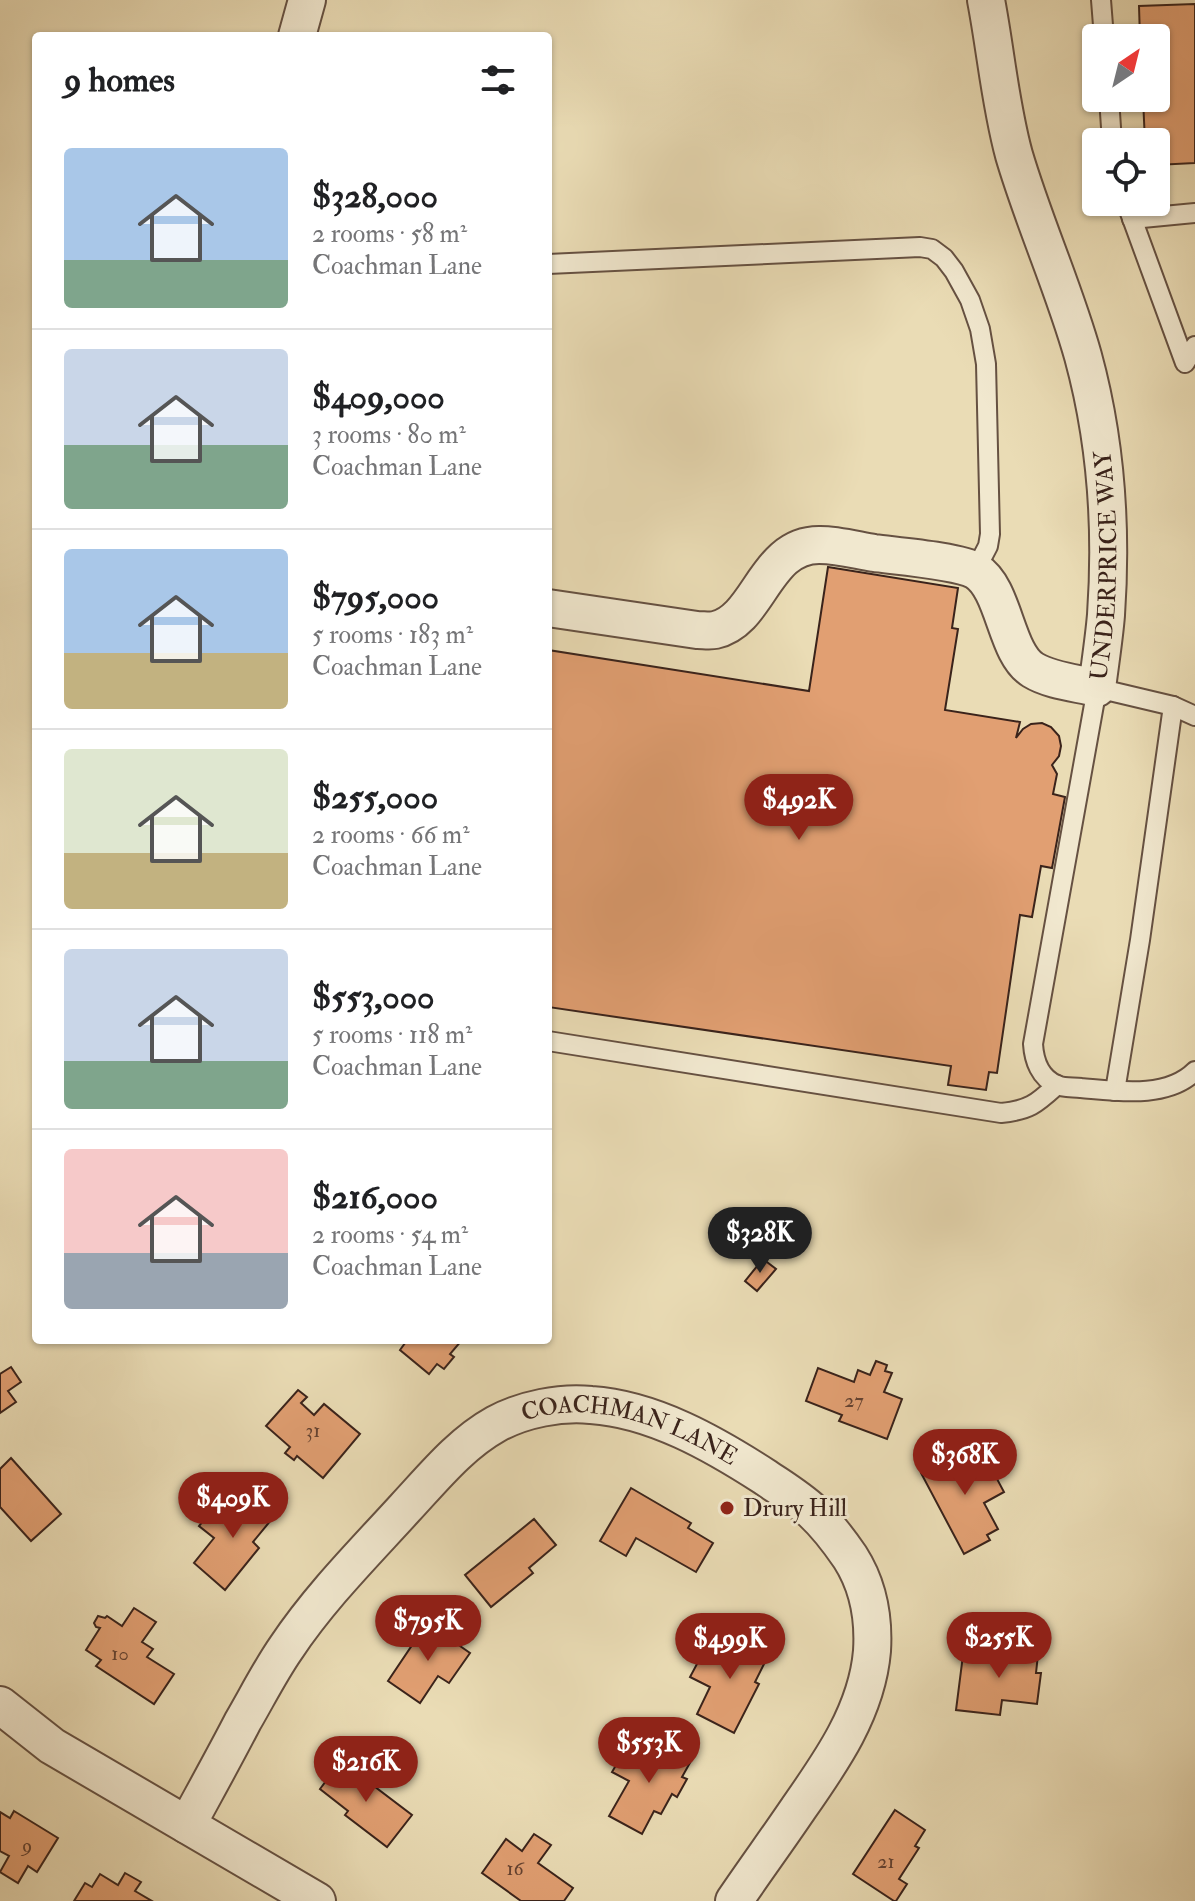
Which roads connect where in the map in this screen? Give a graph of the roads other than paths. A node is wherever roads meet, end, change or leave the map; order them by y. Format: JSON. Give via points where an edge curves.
{"nodes":[{"id":1,"x":307,"y":0,"type":"edge"},
{"id":2,"x":986,"y":0,"type":"edge"},
{"id":3,"x":1101,"y":0,"type":"edge"},
{"id":4,"x":1103,"y":24,"type":"edge"},
{"id":5,"x":298,"y":32,"type":"edge"},
{"id":6,"x":1170,"y":212,"type":"edge"},
{"id":7,"x":1195,"y":213,"type":"edge"},
{"id":8,"x":1131,"y":216,"type":"edge"},
{"id":9,"x":552,"y":264,"type":"edge"},
{"id":10,"x":1195,"y":346,"type":"edge"},
{"id":11,"x":975,"y":571,"type":"junction"},
{"id":12,"x":552,"y":609,"type":"edge"},
{"id":13,"x":1097,"y":688,"type":"junction"},
{"id":14,"x":1173,"y":706,"type":"junction"},
{"id":15,"x":1195,"y":716,"type":"edge"},
{"id":16,"x":552,"y":1042,"type":"edge"},
{"id":17,"x":1195,"y":1071,"type":"edge"},
{"id":18,"x":1057,"y":1085,"type":"junction"},
{"id":19,"x":1115,"y":1091,"type":"junction"},
{"id":20,"x":0,"y":1705,"type":"edge"},
{"id":21,"x":187,"y":1825,"type":"junction"},
{"id":22,"x":317,"y":1901,"type":"edge"},
{"id":23,"x":734,"y":1901,"type":"edge"}],
"edges":[{"from":1,"to":5,"type":"street"},
{"from":2,"to":13,"type":"street","name":"UNDERPRICE WAY","via":[[1005,118],[1083,358],[1102,449],[1107,573]]},
{"from":3,"to":4,"type":"lane"},
{"from":6,"to":7,"type":"lane"},
{"from":8,"to":10,"type":"lane","via":[[1185,363]]},
{"from":9,"to":11,"type":"lane","via":[[932,249],[954,271],[970,300],[986,364],[990,534]]},
{"from":11,"to":12,"type":"street","via":[[819,545],[785,556],[732,622],[716,630]]},
{"from":11,"to":13,"type":"street","name":"UNDERPRICE WAY","via":[[994,595],[1030,669]]},
{"from":13,"to":14,"type":"lane"},
{"from":13,"to":18,"type":"lane","via":[[1033,1044],[1041,1072]]},
{"from":14,"to":15,"type":"lane"},
{"from":14,"to":19,"type":"lane"},
{"from":16,"to":18,"type":"lane","via":[[1001,1113],[1034,1106]]},
{"from":17,"to":19,"type":"lane","via":[[1162,1088]]},
{"from":18,"to":19,"type":"lane"},
{"from":20,"to":21,"type":"street","via":[[52,1746]]},
{"from":21,"to":22,"type":"street"},
{"from":21,"to":23,"type":"street","name":"COACHMAN LANE","via":[[284,1650],[338,1581],[444,1466],[470,1441],[525,1412],[590,1404],[631,1412],[697,1438],[784,1489],[833,1533],[865,1588],[872,1653],[855,1716],[839,1748]]}]}
